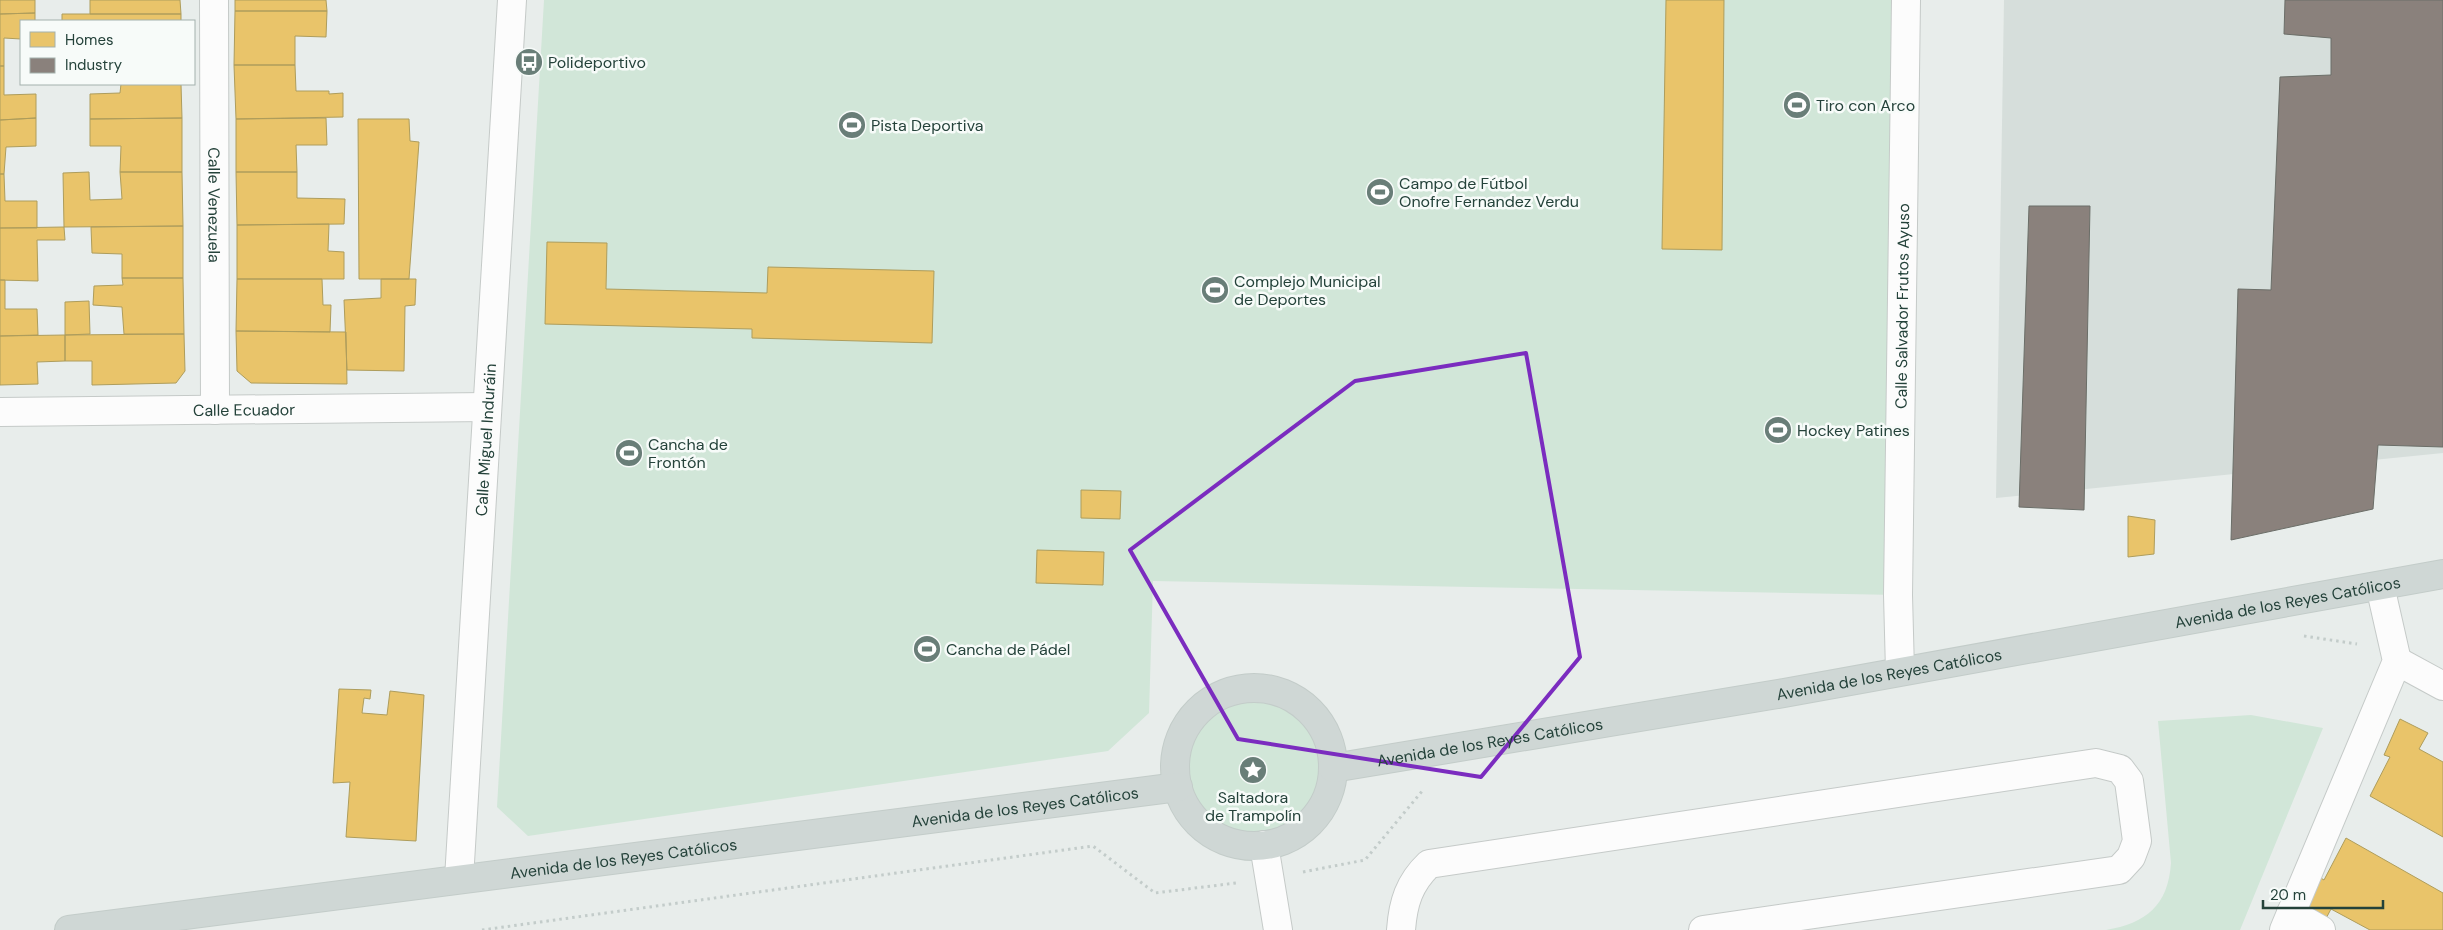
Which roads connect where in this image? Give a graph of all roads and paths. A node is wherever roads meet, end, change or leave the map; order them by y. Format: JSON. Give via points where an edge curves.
{"nodes":[{"id":1,"x":214,"y":0,"type":"edge"},
{"id":2,"x":512,"y":0,"type":"edge"},
{"id":3,"x":1906,"y":0,"type":"edge"},
{"id":4,"x":487,"y":407,"type":"junction"},
{"id":5,"x":215,"y":410,"type":"junction"},
{"id":6,"x":0,"y":412,"type":"edge"},
{"id":7,"x":2443,"y":574,"type":"edge"},
{"id":8,"x":2380,"y":586,"type":"junction"},
{"id":9,"x":2300,"y":636,"type":"dead end"},
{"id":10,"x":2396,"y":655,"type":"junction"},
{"id":11,"x":1900,"y":671,"type":"junction"},
{"id":12,"x":2440,"y":682,"type":"edge"},
{"id":13,"x":1333,"y":768,"type":"junction"},
{"id":14,"x":1178,"y":787,"type":"junction"},
{"id":15,"x":1425,"y":787,"type":"dead end"},
{"id":16,"x":1264,"y":845,"type":"junction"},
{"id":17,"x":459,"y":879,"type":"junction"},
{"id":18,"x":1270,"y":879,"type":"junction"},
{"id":19,"x":2287,"y":921,"type":"edge"},
{"id":20,"x":69,"y":930,"type":"edge"},
{"id":21,"x":482,"y":930,"type":"edge"},
{"id":22,"x":1278,"y":930,"type":"edge"},
{"id":23,"x":1401,"y":930,"type":"edge"},
{"id":24,"x":1703,"y":930,"type":"edge"},
{"id":25,"x":2321,"y":930,"type":"edge"}],
"edges":[{"from":1,"to":5,"type":"street","name":"Calle Venezuela"},
{"from":2,"to":4,"type":"street","name":"Calle Miguel Induráin"},
{"from":3,"to":11,"type":"street","name":"Calle Salvador Frutos Ayuso","via":[[1898,594]]},
{"from":4,"to":5,"type":"street","name":"Calle Ecuador"},
{"from":4,"to":17,"type":"street","name":"Calle Miguel Induráin"},
{"from":5,"to":6,"type":"street","name":"Calle Ecuador"},
{"from":7,"to":8,"type":"main road","name":"Avenida de los Reyes Católicos"},
{"from":8,"to":10,"type":"street"},
{"from":8,"to":11,"type":"main road","name":"Avenida de los Reyes Católicos"},
{"from":9,"to":10,"type":"path"},
{"from":10,"to":12,"type":"street"},
{"from":10,"to":19,"type":"street"},
{"from":11,"to":13,"type":"main road","name":"Avenida de los Reyes Católicos"},
{"from":13,"to":14,"type":"main road","via":[[1333,755],[1324,729],[1308,708],[1284,693],[1258,687],[1231,691],[1207,703],[1188,723],[1177,748],[1175,768]]},
{"from":13,"to":16,"type":"main road","via":[[1330,790],[1320,810],[1305,827],[1286,839]]},
{"from":14,"to":16,"type":"main road","via":[[1187,808],[1201,825],[1220,838],[1242,845]]},
{"from":14,"to":17,"type":"main road","name":"Avenida de los Reyes Católicos"},
{"from":15,"to":18,"type":"path","via":[[1365,860]]},
{"from":16,"to":18,"type":"street"},
{"from":17,"to":20,"type":"main road","name":"Avenida de los Reyes Católicos"},
{"from":18,"to":21,"type":"path","via":[[1154,893],[1093,846]]},
{"from":18,"to":22,"type":"street"},
{"from":19,"to":25,"type":"street"},
{"from":23,"to":24,"type":"street","via":[[1408,893],[1416,877],[1429,864],[2096,763],[2120,769],[2129,781],[2137,841],[2131,858],[2119,870]]}]}
